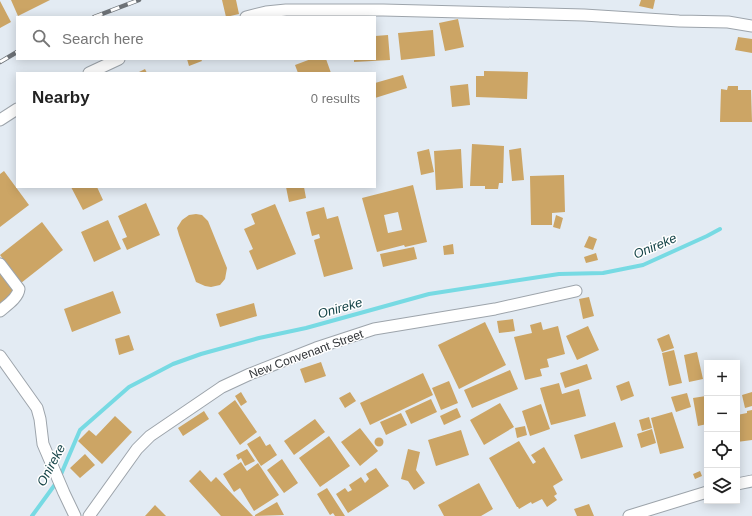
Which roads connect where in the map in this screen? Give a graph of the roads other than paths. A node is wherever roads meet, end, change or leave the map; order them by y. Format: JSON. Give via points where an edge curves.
{"nodes":[{"id":1,"x":250,"y":16,"type":"edge"},
{"id":2,"x":752,"y":26,"type":"edge"},
{"id":3,"x":117,"y":60,"type":"edge"},
{"id":4,"x":91,"y":72,"type":"edge"},
{"id":5,"x":16,"y":110,"type":"edge"},
{"id":6,"x":0,"y":120,"type":"edge"},
{"id":7,"x":0,"y":264,"type":"edge"},
{"id":8,"x":576,"y":291,"type":"dead end"},
{"id":9,"x":0,"y":311,"type":"edge"},
{"id":10,"x":0,"y":356,"type":"edge"},
{"id":11,"x":752,"y":481,"type":"edge"},
{"id":12,"x":740,"y":483,"type":"edge"},
{"id":13,"x":704,"y":493,"type":"edge"},
{"id":14,"x":76,"y":516,"type":"edge"},
{"id":15,"x":89,"y":516,"type":"edge"},
{"id":16,"x":629,"y":516,"type":"edge"}],
"edges":[{"from":1,"to":2,"type":"street","via":[[286,10],[384,10],[584,15],[728,22]]},
{"from":3,"to":4,"type":"street"},
{"from":5,"to":6,"type":"street"},
{"from":7,"to":9,"type":"street","via":[[19,289],[15,298]]},
{"from":8,"to":15,"type":"street","name":"New Convenant Street","via":[[495,309],[374,329],[316,348],[222,387],[150,436],[137,449]]},
{"from":10,"to":14,"type":"street","via":[[37,408],[43,444]]},
{"from":11,"to":12,"type":"street"},
{"from":13,"to":16,"type":"street"}]}
